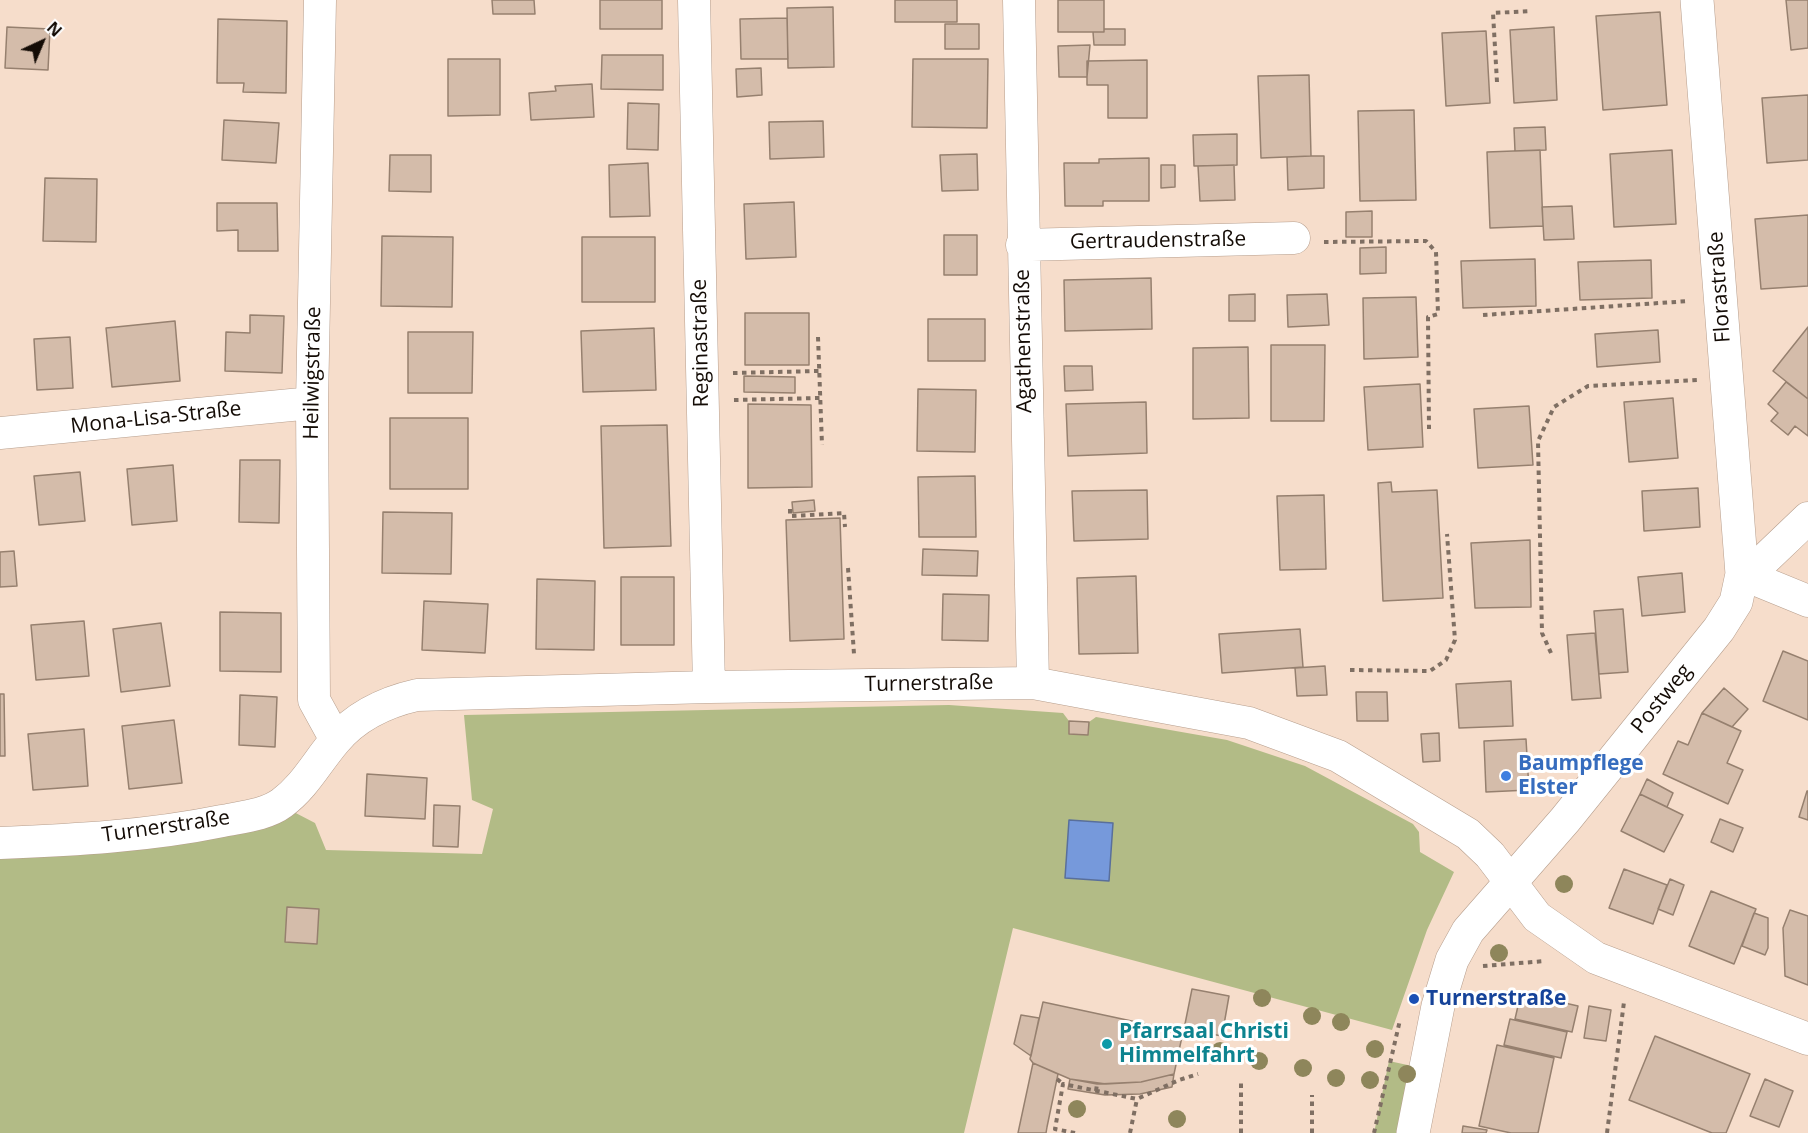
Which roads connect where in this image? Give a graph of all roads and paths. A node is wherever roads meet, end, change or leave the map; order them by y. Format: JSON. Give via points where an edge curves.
{"nodes":[{"id":1,"x":320,"y":0,"type":"edge"},
{"id":2,"x":694,"y":0,"type":"edge"},
{"id":3,"x":1018,"y":0,"type":"edge"},
{"id":4,"x":1697,"y":0,"type":"edge"},
{"id":5,"x":1531,"y":11,"type":"dead end"},
{"id":6,"x":1497,"y":82,"type":"dead end"},
{"id":7,"x":1294,"y":238,"type":"joint"},
{"id":8,"x":1022,"y":245,"type":"junction"},
{"id":9,"x":1720,"y":298,"type":"junction"},
{"id":10,"x":1484,"y":315,"type":"dead end"},
{"id":11,"x":818,"y":337,"type":"dead end"},
{"id":12,"x":819,"y":371,"type":"junction"},
{"id":13,"x":1727,"y":378,"type":"junction"},
{"id":14,"x":702,"y":387,"type":"junction"},
{"id":15,"x":820,"y":398,"type":"junction"},
{"id":16,"x":312,"y":403,"type":"junction"},
{"id":17,"x":1429,"y":429,"type":"dead end"},
{"id":18,"x":0,"y":433,"type":"edge"},
{"id":19,"x":822,"y":446,"type":"dead end"},
{"id":20,"x":790,"y":509,"type":"dead end"},
{"id":21,"x":1808,"y":518,"type":"edge"},
{"id":22,"x":845,"y":527,"type":"dead end"},
{"id":23,"x":1447,"y":534,"type":"dead end"},
{"id":24,"x":848,"y":568,"type":"dead end"},
{"id":25,"x":1743,"y":574,"type":"junction"},
{"id":26,"x":1808,"y":601,"type":"edge"},
{"id":27,"x":1551,"y":653,"type":"dead end"},
{"id":28,"x":1350,"y":670,"type":"dead end"},
{"id":29,"x":1033,"y":683,"type":"junction"},
{"id":30,"x":856,"y":685,"type":"junction"},
{"id":31,"x":709,"y":687,"type":"junction"},
{"id":32,"x":336,"y":740,"type":"junction"},
{"id":33,"x":0,"y":843,"type":"edge"},
{"id":34,"x":1510,"y":882,"type":"junction"},
{"id":35,"x":1596,"y":957,"type":"junction"},
{"id":36,"x":1447,"y":976,"type":"junction"},
{"id":37,"x":1625,"y":993,"type":"dead end"},
{"id":38,"x":1808,"y":1039,"type":"edge"},
{"id":39,"x":1198,"y":1074,"type":"dead end"},
{"id":40,"x":1057,"y":1079,"type":"dead end"},
{"id":41,"x":1241,"y":1083,"type":"dead end"},
{"id":42,"x":1063,"y":1084,"type":"junction"},
{"id":43,"x":1097,"y":1084,"type":"dead end"},
{"id":44,"x":1096,"y":1091,"type":"junction"},
{"id":45,"x":1312,"y":1095,"type":"dead end"},
{"id":46,"x":1137,"y":1099,"type":"junction"},
{"id":47,"x":1378,"y":1108,"type":"dead end"},
{"id":48,"x":1075,"y":1133,"type":"edge"},
{"id":49,"x":1130,"y":1133,"type":"edge"},
{"id":50,"x":1241,"y":1133,"type":"edge"},
{"id":51,"x":1312,"y":1133,"type":"edge"},
{"id":52,"x":1374,"y":1133,"type":"edge"},
{"id":53,"x":1413,"y":1133,"type":"edge"},
{"id":54,"x":1607,"y":1133,"type":"edge"}],
"edges":[{"from":1,"to":16,"type":"street","name":"Heilwigstraße"},
{"from":2,"to":14,"type":"street","name":"Reginastraße"},
{"from":3,"to":8,"type":"street","name":"Agathenstraße"},
{"from":4,"to":9,"type":"street","name":"Florastraße"},
{"from":5,"to":6,"type":"path","via":[[1493,13]]},
{"from":7,"to":8,"type":"street","name":"Gertraudenstraße"},
{"from":7,"to":17,"type":"path","via":[[1340,244],[1426,241],[1436,252],[1438,314],[1428,317]]},
{"from":8,"to":29,"type":"street","name":"Agathenstraße"},
{"from":9,"to":10,"type":"path"},
{"from":9,"to":13,"type":"street","name":"Florastraße"},
{"from":11,"to":12,"type":"path"},
{"from":12,"to":14,"type":"path"},
{"from":12,"to":15,"type":"path"},
{"from":13,"to":25,"type":"street","name":"Florastraße"},
{"from":13,"to":27,"type":"path","via":[[1588,386],[1554,407],[1538,441],[1542,633]]},
{"from":14,"to":15,"type":"path"},
{"from":14,"to":31,"type":"street","name":"Reginastraße"},
{"from":15,"to":19,"type":"path"},
{"from":16,"to":18,"type":"street","name":"Mona-Lisa-Straße"},
{"from":16,"to":32,"type":"street","name":"Heilwigstraße","via":[[314,700]]},
{"from":20,"to":22,"type":"path","via":[[790,516],[844,513]]},
{"from":21,"to":25,"type":"street","via":[[1763,561]]},
{"from":23,"to":28,"type":"path","via":[[1455,640],[1446,660],[1430,671]]},
{"from":24,"to":30,"type":"path"},
{"from":25,"to":26,"type":"street"},
{"from":25,"to":34,"type":"street","name":"Postweg","via":[[1736,602],[1719,629]]},
{"from":29,"to":30,"type":"street","name":"Turnerstraße"},
{"from":29,"to":34,"type":"street","name":"Turnerstraße","via":[[1249,723],[1338,756],[1468,834]]},
{"from":30,"to":31,"type":"street","name":"Turnerstraße"},
{"from":31,"to":32,"type":"street","name":"Turnerstraße","via":[[417,695],[391,701],[369,713]]},
{"from":32,"to":33,"type":"street","name":"Turnerstraße","via":[[312,775],[281,804],[254,815],[171,831]]},
{"from":34,"to":35,"type":"street","name":"Turnerstraße","via":[[1536,917]]},
{"from":34,"to":36,"type":"street","name":"Postweg","via":[[1468,931]]},
{"from":35,"to":36,"type":"path","via":[[1469,967]]},
{"from":35,"to":38,"type":"street","name":"Turnerstraße"},
{"from":36,"to":53,"type":"street","name":"Postweg"},
{"from":37,"to":54,"type":"path"},
{"from":39,"to":46,"type":"path"},
{"from":40,"to":42,"type":"path"},
{"from":41,"to":50,"type":"path"},
{"from":42,"to":44,"type":"path"},
{"from":42,"to":48,"type":"path","via":[[1055,1129]]},
{"from":43,"to":44,"type":"path"},
{"from":44,"to":46,"type":"path"},
{"from":45,"to":51,"type":"path"},
{"from":46,"to":49,"type":"path"},
{"from":47,"to":52,"type":"path"}]}
